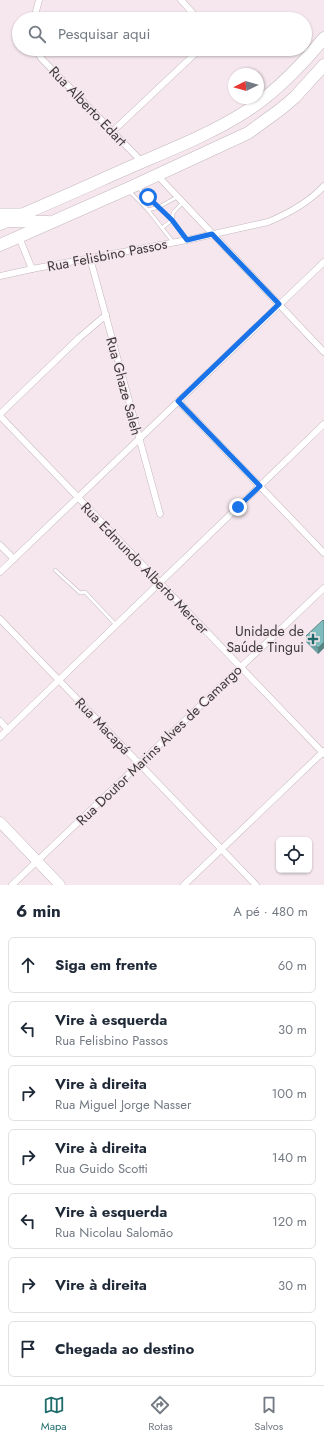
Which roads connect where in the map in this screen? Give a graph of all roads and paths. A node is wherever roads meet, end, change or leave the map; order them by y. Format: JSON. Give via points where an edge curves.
{"nodes":[{"id":1,"x":39,"y":0,"type":"edge"},
{"id":2,"x":181,"y":0,"type":"edge"},
{"id":3,"x":36,"y":12,"type":"edge"},
{"id":4,"x":192,"y":12,"type":"edge"},
{"id":5,"x":324,"y":38,"type":"edge"},
{"id":6,"x":312,"y":52,"type":"edge"},
{"id":7,"x":40,"y":56,"type":"edge"},
{"id":8,"x":193,"y":56,"type":"edge"},
{"id":9,"x":309,"y":56,"type":"edge"},
{"id":10,"x":324,"y":65,"type":"edge"},
{"id":11,"x":112,"y":132,"type":"junction"},
{"id":12,"x":194,"y":139,"type":"junction"},
{"id":13,"x":197,"y":158,"type":"junction"},
{"id":14,"x":137,"y":164,"type":"junction"},
{"id":15,"x":157,"y":176,"type":"junction"},
{"id":16,"x":324,"y":186,"type":"edge"},
{"id":17,"x":131,"y":187,"type":"junction"},
{"id":18,"x":178,"y":197,"type":"junction"},
{"id":19,"x":183,"y":202,"type":"junction"},
{"id":20,"x":159,"y":207,"type":"junction"},
{"id":21,"x":148,"y":210,"type":"junction"},
{"id":22,"x":2,"y":220,"type":"edge"},
{"id":23,"x":172,"y":220,"type":"junction"},
{"id":24,"x":52,"y":222,"type":"junction"},
{"id":25,"x":162,"y":228,"type":"junction"},
{"id":26,"x":212,"y":234,"type":"junction"},
{"id":27,"x":20,"y":237,"type":"junction"},
{"id":28,"x":187,"y":240,"type":"junction"},
{"id":29,"x":173,"y":242,"type":"junction"},
{"id":30,"x":0,"y":245,"type":"edge"},
{"id":31,"x":90,"y":258,"type":"junction"},
{"id":32,"x":324,"y":262,"type":"edge"},
{"id":33,"x":32,"y":269,"type":"junction"},
{"id":34,"x":0,"y":276,"type":"edge"},
{"id":35,"x":279,"y":304,"type":"junction"},
{"id":36,"x":106,"y":315,"type":"junction"},
{"id":37,"x":324,"y":352,"type":"edge"},
{"id":38,"x":178,"y":401,"type":"junction"},
{"id":39,"x":0,"y":415,"type":"edge"},
{"id":40,"x":324,"y":424,"type":"edge"},
{"id":41,"x":138,"y":439,"type":"junction"},
{"id":42,"x":260,"y":486,"type":"junction"},
{"id":43,"x":78,"y":497,"type":"junction"},
{"id":44,"x":160,"y":514,"type":"dead end"},
{"id":45,"x":0,"y":545,"type":"edge"},
{"id":46,"x":324,"y":553,"type":"edge"},
{"id":47,"x":14,"y":559,"type":"junction"},
{"id":48,"x":55,"y":570,"type":"dead end"},
{"id":49,"x":0,"y":572,"type":"edge"},
{"id":50,"x":160,"y":583,"type":"junction"},
{"id":51,"x":324,"y":588,"type":"edge"},
{"id":52,"x":0,"y":619,"type":"edge"},
{"id":53,"x":116,"y":625,"type":"junction"},
{"id":54,"x":241,"y":668,"type":"junction"},
{"id":55,"x":59,"y":680,"type":"junction"},
{"id":56,"x":0,"y":721,"type":"edge"},
{"id":57,"x":8,"y":730,"type":"junction"},
{"id":58,"x":0,"y":737,"type":"edge"},
{"id":59,"x":324,"y":753,"type":"edge"},
{"id":60,"x":139,"y":764,"type":"junction"},
{"id":61,"x":0,"y":822,"type":"edge"},
{"id":62,"x":221,"y":849,"type":"junction"},
{"id":63,"x":37,"y":861,"type":"junction"},
{"id":64,"x":12,"y":885,"type":"edge"},
{"id":65,"x":60,"y":885,"type":"edge"},
{"id":66,"x":184,"y":885,"type":"edge"},
{"id":67,"x":256,"y":885,"type":"edge"}],
"edges":[{"from":1,"to":3,"type":"street"},
{"from":2,"to":4,"type":"street"},
{"from":5,"to":6,"type":"highway"},
{"from":7,"to":11,"type":"street","name":"Rua Alberto Edart"},
{"from":8,"to":11,"type":"street"},
{"from":9,"to":12,"type":"highway","via":[[274,91],[244,112]]},
{"from":10,"to":13,"type":"highway","via":[[295,97],[265,122]]},
{"from":11,"to":14,"type":"street","name":"Rua Alberto Edart"},
{"from":12,"to":13,"type":"highway","via":[[197,144]]},
{"from":12,"to":14,"type":"highway"},
{"from":13,"to":15,"type":"highway"},
{"from":14,"to":15,"type":"highway"},
{"from":14,"to":22,"type":"highway","via":[[25,213]]},
{"from":15,"to":17,"type":"highway"},
{"from":15,"to":18,"type":"street"},
{"from":16,"to":26,"type":"street","name":"Rua Felisbino Passos","via":[[303,205],[280,217]]},
{"from":17,"to":20,"type":"lane"},
{"from":17,"to":21,"type":"lane"},
{"from":17,"to":24,"type":"highway"},
{"from":18,"to":19,"type":"street"},
{"from":18,"to":20,"type":"lane"},
{"from":19,"to":23,"type":"lane","via":[[173,213]]},
{"from":19,"to":26,"type":"street"},
{"from":20,"to":21,"type":"lane"},
{"from":20,"to":23,"type":"lane"},
{"from":21,"to":25,"type":"lane"},
{"from":22,"to":24,"type":"highway"},
{"from":23,"to":25,"type":"lane"},
{"from":23,"to":28,"type":"lane"},
{"from":24,"to":27,"type":"highway"},
{"from":25,"to":29,"type":"lane"},
{"from":26,"to":28,"type":"street","name":"Rua Felisbino Passos"},
{"from":26,"to":35,"type":"street"},
{"from":27,"to":30,"type":"highway"},
{"from":27,"to":33,"type":"street","name":"Rua Felisbino Passos"},
{"from":28,"to":29,"type":"street","name":"Rua Felisbino Passos"},
{"from":29,"to":31,"type":"street","name":"Rua Felisbino Passos"},
{"from":31,"to":33,"type":"street","name":"Rua Felisbino Passos"},
{"from":31,"to":36,"type":"street","name":"Rua Ghaze Saleh"},
{"from":32,"to":35,"type":"street"},
{"from":33,"to":34,"type":"street"},
{"from":35,"to":37,"type":"street"},
{"from":35,"to":38,"type":"street"},
{"from":36,"to":39,"type":"street"},
{"from":36,"to":41,"type":"street","name":"Rua Ghaze Saleh"},
{"from":38,"to":41,"type":"street"},
{"from":38,"to":42,"type":"street"},
{"from":39,"to":43,"type":"street","name":"Rua Edmundo Alberto Mercer"},
{"from":40,"to":42,"type":"street"},
{"from":41,"to":43,"type":"street"},
{"from":41,"to":44,"type":"street","name":"Rua Ghaze Saleh"},
{"from":42,"to":46,"type":"street"},
{"from":42,"to":50,"type":"street"},
{"from":43,"to":47,"type":"street"},
{"from":43,"to":50,"type":"street","name":"Rua Edmundo Alberto Mercer"},
{"from":45,"to":47,"type":"street"},
{"from":47,"to":49,"type":"street"},
{"from":48,"to":53,"type":"lane","via":[[80,593],[85,592]]},
{"from":50,"to":53,"type":"street"},
{"from":50,"to":54,"type":"street","name":"Rua Edmundo Alberto Mercer"},
{"from":51,"to":54,"type":"street","name":"Rua Doutor Marins Alves de Camargo"},
{"from":52,"to":55,"type":"street","name":"Rua Macapá"},
{"from":53,"to":55,"type":"street"},
{"from":54,"to":59,"type":"street","name":"Rua Edmundo Alberto Mercer"},
{"from":54,"to":60,"type":"street","name":"Rua Doutor Marins Alves de Camargo"},
{"from":55,"to":57,"type":"street"},
{"from":55,"to":60,"type":"street","name":"Rua Macapá"},
{"from":56,"to":57,"type":"street"},
{"from":57,"to":58,"type":"street"},
{"from":59,"to":62,"type":"street"},
{"from":60,"to":62,"type":"street","name":"Rua Macapá"},
{"from":60,"to":63,"type":"street","name":"Rua Doutor Marins Alves de Camargo"},
{"from":61,"to":63,"type":"main road"},
{"from":62,"to":66,"type":"street"},
{"from":62,"to":67,"type":"street","name":"Rua Macapá"},
{"from":63,"to":64,"type":"street","name":"Rua Doutor Marins Alves de Camargo"},
{"from":63,"to":65,"type":"main road"}]}
